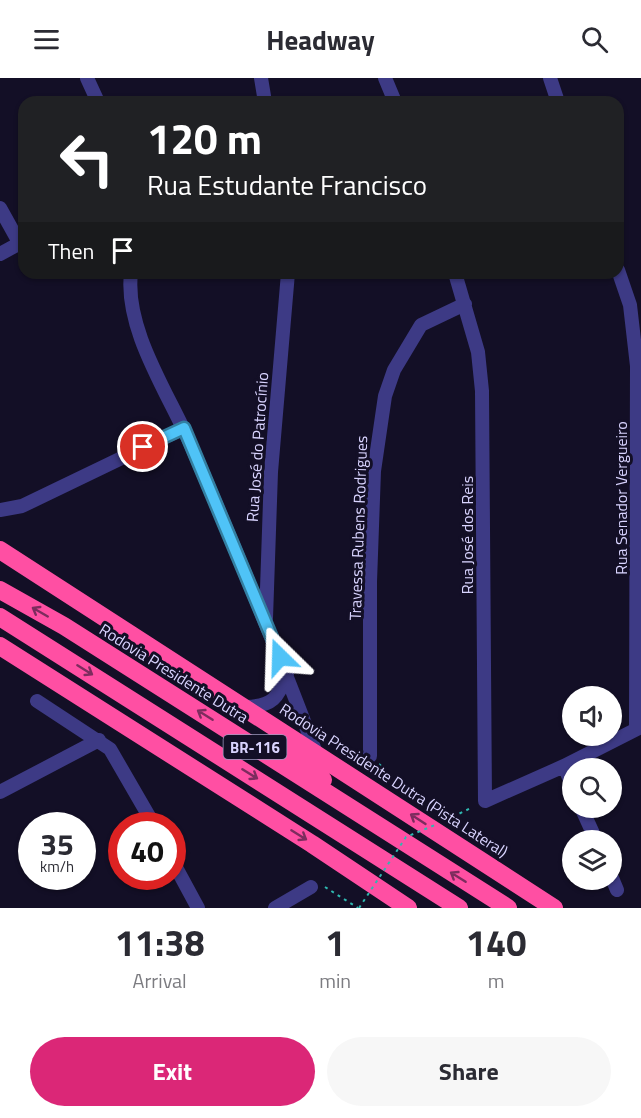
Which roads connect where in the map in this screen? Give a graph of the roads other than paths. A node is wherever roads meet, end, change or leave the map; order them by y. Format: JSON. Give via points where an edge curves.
{"nodes":[{"id":1,"x":87,"y":78,"type":"edge"},
{"id":2,"x":261,"y":78,"type":"edge"},
{"id":3,"x":385,"y":78,"type":"edge"},
{"id":4,"x":550,"y":78,"type":"edge"},
{"id":5,"x":95,"y":96,"type":"edge"},
{"id":6,"x":263,"y":96,"type":"edge"},
{"id":7,"x":392,"y":96,"type":"edge"},
{"id":8,"x":556,"y":96,"type":"edge"},
{"id":9,"x":0,"y":208,"type":"edge"},
{"id":10,"x":18,"y":236,"type":"edge"},
{"id":11,"x":18,"y":244,"type":"edge"},
{"id":12,"x":0,"y":254,"type":"edge"},
{"id":13,"x":130,"y":279,"type":"edge"},
{"id":14,"x":287,"y":279,"type":"edge"},
{"id":15,"x":457,"y":279,"type":"edge"},
{"id":16,"x":621,"y":279,"type":"edge"},
{"id":17,"x":465,"y":304,"type":"junction"},
{"id":18,"x":184,"y":428,"type":"junction"},
{"id":19,"x":0,"y":510,"type":"edge"},
{"id":20,"x":0,"y":550,"type":"edge"},
{"id":21,"x":0,"y":590,"type":"edge"},
{"id":22,"x":0,"y":617,"type":"edge"},
{"id":23,"x":266,"y":623,"type":"junction"},
{"id":24,"x":0,"y":646,"type":"edge"},
{"id":25,"x":287,"y":674,"type":"junction"},
{"id":26,"x":37,"y":701,"type":"dead end"},
{"id":27,"x":243,"y":706,"type":"junction"},
{"id":28,"x":639,"y":728,"type":"edge"},
{"id":29,"x":99,"y":740,"type":"junction"},
{"id":30,"x":316,"y":753,"type":"junction"},
{"id":31,"x":370,"y":756,"type":"road end"},
{"id":32,"x":580,"y":758,"type":"edge"},
{"id":33,"x":562,"y":767,"type":"edge"},
{"id":34,"x":0,"y":792,"type":"edge"},
{"id":35,"x":147,"y":812,"type":"edge"},
{"id":36,"x":358,"y":813,"type":"junction"},
{"id":37,"x":186,"y":886,"type":"edge"},
{"id":38,"x":317,"y":887,"type":"road end"},
{"id":39,"x":198,"y":908,"type":"edge"},
{"id":40,"x":275,"y":908,"type":"edge"},
{"id":41,"x":408,"y":908,"type":"edge"},
{"id":42,"x":459,"y":908,"type":"edge"},
{"id":43,"x":508,"y":908,"type":"edge"},
{"id":44,"x":555,"y":908,"type":"edge"}],
"edges":[{"from":1,"to":5,"type":"street"},
{"from":2,"to":6,"type":"street"},
{"from":3,"to":7,"type":"street"},
{"from":4,"to":8,"type":"street"},
{"from":9,"to":10,"type":"street"},
{"from":11,"to":12,"type":"street"},
{"from":13,"to":18,"type":"street","via":[[134,321]]},
{"from":14,"to":23,"type":"street","name":"Rua José do Patrocínio","via":[[271,472]]},
{"from":15,"to":17,"type":"street","name":"Rua José dos Reis"},
{"from":16,"to":28,"type":"street","name":"Rua Senador Vergueiro","via":[[630,305],[637,366]]},
{"from":17,"to":31,"type":"street","name":"Travessa Rubens Rodrigues","via":[[421,325],[394,370],[385,396],[374,471]]},
{"from":17,"to":33,"type":"street","name":"Rua José dos Reis","via":[[478,352],[482,392],[485,801]]},
{"from":18,"to":19,"type":"street","via":[[22,506]]},
{"from":18,"to":23,"type":"street"},
{"from":20,"to":27,"type":"highway","name":"Rodovia Presidente Dutra (Pista Lateral)","number":"BR-116"},
{"from":36,"to":21,"type":"highway","name":"Rodovia Presidente Dutra","number":"BR-116","one_way":true,"via":[[64,626]]},
{"from":22,"to":42,"type":"highway","number":"BR-116","one_way":true},
{"from":23,"to":25,"type":"street"},
{"from":24,"to":41,"type":"highway","one_way":true},
{"from":25,"to":27,"type":"street","via":[[271,702],[265,706]]},
{"from":25,"to":30,"type":"street"},
{"from":26,"to":29,"type":"street"},
{"from":27,"to":30,"type":"highway","name":"Rodovia Presidente Dutra (Pista Lateral)","number":"BR-116"},
{"from":27,"to":36,"type":"highway"},
{"from":28,"to":32,"type":"street"},
{"from":29,"to":34,"type":"street"},
{"from":29,"to":35,"type":"street","via":[[116,758]]},
{"from":44,"to":30,"type":"highway","name":"Rodovia Presidente Dutra (Pista Lateral)","number":"BR-116","one_way":true},
{"from":43,"to":36,"type":"highway","name":"Rodovia Presidente Dutra","number":"BR-116","one_way":true},
{"from":37,"to":39,"type":"street"},
{"from":38,"to":40,"type":"street"}]}
